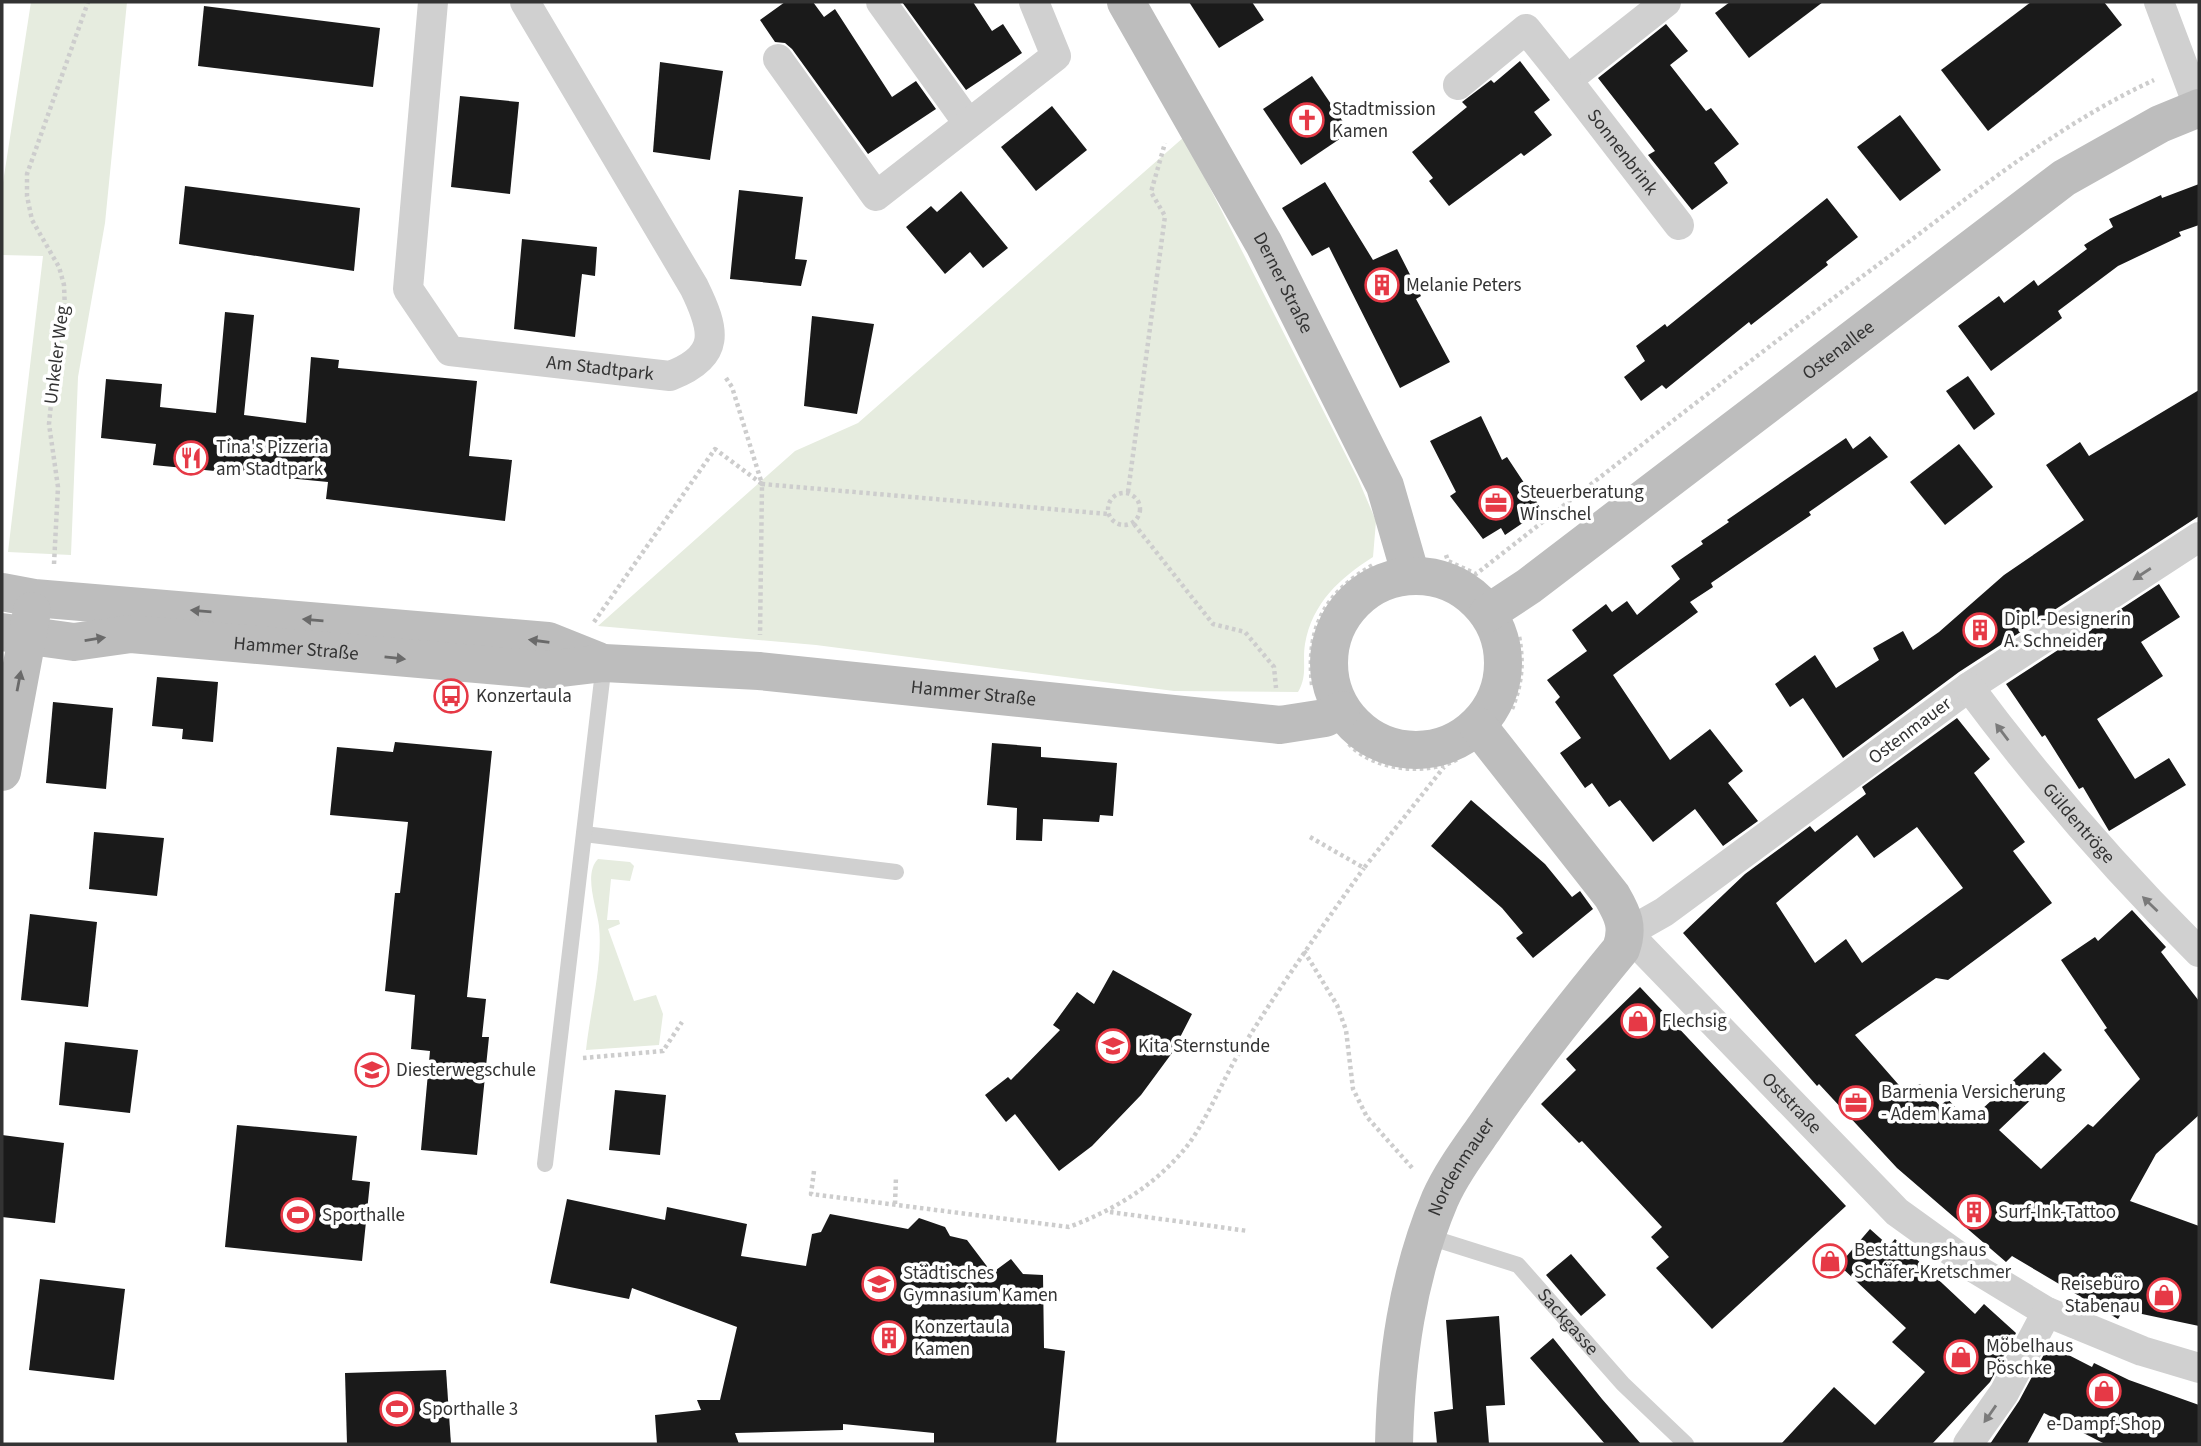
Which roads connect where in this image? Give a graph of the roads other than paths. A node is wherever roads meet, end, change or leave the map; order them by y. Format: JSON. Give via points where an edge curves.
{"nodes":[{"id":1,"x":433,"y":2,"type":"edge"},
{"id":2,"x":524,"y":2,"type":"edge"},
{"id":3,"x":881,"y":2,"type":"edge"},
{"id":4,"x":1034,"y":2,"type":"edge"},
{"id":5,"x":1126,"y":2,"type":"edge"},
{"id":6,"x":1666,"y":2,"type":"edge"},
{"id":7,"x":2159,"y":2,"type":"edge"},
{"id":8,"x":778,"y":59,"type":"dead end"},
{"id":9,"x":1567,"y":80,"type":"junction"},
{"id":10,"x":1458,"y":85,"type":"dead end"},
{"id":11,"x":2199,"y":108,"type":"edge"},
{"id":12,"x":968,"y":123,"type":"junction"},
{"id":13,"x":1679,"y":225,"type":"dead end"},
{"id":14,"x":2199,"y":537,"type":"edge"},
{"id":15,"x":1420,"y":560,"type":"junction"},
{"id":16,"x":30,"y":597,"type":"edge"},
{"id":17,"x":1496,"y":608,"type":"junction"},
{"id":18,"x":15,"y":634,"type":"edge"},
{"id":19,"x":604,"y":663,"type":"junction"},
{"id":20,"x":1969,"y":687,"type":"junction"},
{"id":21,"x":1333,"y":714,"type":"junction"},
{"id":22,"x":1484,"y":734,"type":"junction"},
{"id":23,"x":2,"y":772,"type":"edge"},
{"id":24,"x":584,"y":834,"type":"junction"},
{"id":25,"x":896,"y":872,"type":"dead end"},
{"id":26,"x":1627,"y":933,"type":"junction"},
{"id":27,"x":2199,"y":952,"type":"edge"},
{"id":28,"x":545,"y":1164,"type":"dead end"},
{"id":29,"x":1426,"y":1236,"type":"junction"},
{"id":30,"x":2047,"y":1312,"type":"junction"},
{"id":31,"x":2199,"y":1368,"type":"edge"},
{"id":32,"x":1394,"y":1444,"type":"edge"},
{"id":33,"x":1686,"y":1444,"type":"edge"},
{"id":34,"x":1968,"y":1444,"type":"edge"}],
"edges":[{"from":1,"to":2,"type":"street","name":"Am Stadtpark","via":[[408,289],[450,351],[670,376],[707,352],[709,318]]},
{"from":3,"to":12,"type":"street"},
{"from":4,"to":12,"type":"street","via":[[1056,56]]},
{"from":5,"to":15,"type":"street","name":"Derner Straße","via":[[1264,244]]},
{"from":6,"to":9,"type":"street"},
{"from":7,"to":11,"type":"street"},
{"from":8,"to":12,"type":"street","via":[[876,196]]},
{"from":9,"to":10,"type":"street","name":"Sonnenbrink","via":[[1526,29]]},
{"from":9,"to":13,"type":"street","name":"Sonnenbrink"},
{"from":11,"to":17,"type":"street","name":"Ostenallee","via":[[2160,124],[2064,178]]},
{"from":14,"to":20,"type":"street","name":"Ostenmauer","one_way":true},
{"from":15,"to":17,"type":"street","via":[[1441,579]]},
{"from":15,"to":21,"type":"street","via":[[1357,599],[1338,623],[1329,652]]},
{"from":16,"to":18,"type":"street"},
{"from":19,"to":16,"type":"street","name":"Hammer Straße","one_way":true,"via":[[548,641]]},
{"from":17,"to":22,"type":"street","via":[[1504,672]]},
{"from":18,"to":19,"type":"street","name":"Hammer Straße","one_way":true,"via":[[74,642],[131,634],[545,670]]},
{"from":23,"to":18,"type":"street","one_way":true},
{"from":19,"to":21,"type":"street","name":"Hammer Straße","via":[[759,671],[1280,725]]},
{"from":19,"to":24,"type":"lane"},
{"from":20,"to":26,"type":"street","name":"Ostenmauer","via":[[1664,912]]},
{"from":27,"to":20,"type":"street","name":"Güldentröge","one_way":true,"via":[[2140,894],[2032,772]]},
{"from":21,"to":22,"type":"street","via":[[1369,738],[1406,751],[1445,747]]},
{"from":22,"to":26,"type":"street","name":"Oststraße","via":[[1612,896]]},
{"from":24,"to":25,"type":"lane"},
{"from":24,"to":28,"type":"lane"},
{"from":26,"to":29,"type":"street","name":"Nordenmauer","via":[[1621,949],[1500,1103],[1441,1196]]},
{"from":26,"to":30,"type":"street","name":"Oststraße","via":[[1897,1212],[1976,1269]]},
{"from":29,"to":32,"type":"street","name":"Nordenmauer","via":[[1405,1319],[1395,1388]]},
{"from":29,"to":33,"type":"lane","name":"Sackgasse","via":[[1518,1265],[1623,1384]]},
{"from":30,"to":31,"type":"street","name":"Oststraße","via":[[2142,1351]]},
{"from":30,"to":34,"type":"street","one_way":true,"via":[[2004,1393]]}]}
